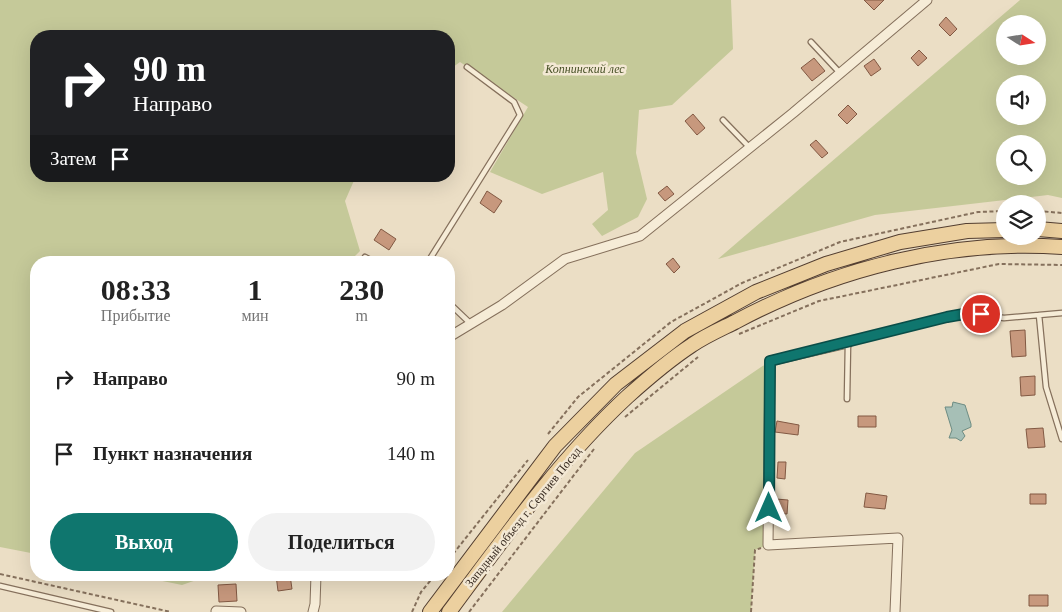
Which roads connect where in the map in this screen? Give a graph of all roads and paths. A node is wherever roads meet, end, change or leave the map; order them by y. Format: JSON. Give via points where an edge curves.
{"nodes":[{"id":1,"x":927,"y":0,"type":"edge"},
{"id":2,"x":811,"y":42,"type":"dead end"},
{"id":3,"x":467,"y":67,"type":"dead end"},
{"id":4,"x":840,"y":73,"type":"junction"},
{"id":5,"x":723,"y":120,"type":"dead end"},
{"id":6,"x":750,"y":148,"type":"junction"},
{"id":7,"x":1046,"y":212,"type":"edge"},
{"id":8,"x":1062,"y":213,"type":"edge"},
{"id":9,"x":996,"y":230,"type":"edge"},
{"id":10,"x":1046,"y":230,"type":"edge"},
{"id":11,"x":1062,"y":231,"type":"edge"},
{"id":12,"x":1062,"y":247,"type":"edge"},
{"id":13,"x":432,"y":256,"type":"edge"},
{"id":14,"x":1062,"y":265,"type":"edge"},
{"id":15,"x":455,"y":309,"type":"edge"},
{"id":16,"x":1062,"y":313,"type":"edge"},
{"id":17,"x":1039,"y":315,"type":"junction"},
{"id":18,"x":470,"y":324,"type":"junction"},
{"id":19,"x":455,"y":333,"type":"edge"},
{"id":20,"x":737,"y":335,"type":"dead end"},
{"id":21,"x":848,"y":343,"type":"junction"},
{"id":22,"x":703,"y":353,"type":"dead end"},
{"id":23,"x":847,"y":398,"type":"dead end"},
{"id":24,"x":621,"y":420,"type":"dead end"},
{"id":25,"x":1062,"y":439,"type":"edge"},
{"id":26,"x":595,"y":448,"type":"dead end"},
{"id":27,"x":768,"y":545,"type":"junction"},
{"id":28,"x":0,"y":574,"type":"edge"},
{"id":29,"x":455,"y":579,"type":"edge"},
{"id":30,"x":30,"y":581,"type":"edge"},
{"id":31,"x":32,"y":581,"type":"edge"},
{"id":32,"x":316,"y":581,"type":"edge"},
{"id":33,"x":430,"y":581,"type":"edge"},
{"id":34,"x":453,"y":581,"type":"edge"},
{"id":35,"x":0,"y":586,"type":"edge"},
{"id":36,"x":216,"y":611,"type":"dead end"},
{"id":37,"x":111,"y":612,"type":"edge"},
{"id":38,"x":171,"y":612,"type":"edge"},
{"id":39,"x":241,"y":612,"type":"edge"},
{"id":40,"x":313,"y":612,"type":"edge"},
{"id":41,"x":412,"y":612,"type":"edge"},
{"id":42,"x":430,"y":612,"type":"edge"},
{"id":43,"x":449,"y":612,"type":"edge"},
{"id":44,"x":469,"y":612,"type":"edge"},
{"id":45,"x":751,"y":612,"type":"edge"},
{"id":46,"x":895,"y":612,"type":"edge"}],
"edges":[{"from":1,"to":4,"type":"street"},
{"from":2,"to":4,"type":"lane"},
{"from":3,"to":13,"type":"lane","via":[[514,102],[520,115]]},
{"from":4,"to":6,"type":"street"},
{"from":5,"to":6,"type":"lane"},
{"from":6,"to":18,"type":"street","via":[[640,236],[565,259]]},
{"from":7,"to":8,"type":"path"},
{"from":9,"to":29,"type":"main road","name":"Западный объезд г. Сергиев Посад","via":[[967,231],[900,242],[826,264],[756,292],[685,331],[616,384],[555,446]]},
{"from":10,"to":11,"type":"main road"},
{"from":12,"to":43,"type":"main road","name":"Западный объезд г. Сергиев Посад","via":[[974,248],[905,259],[810,288],[764,306],[692,344],[627,397],[572,453]]},
{"from":14,"to":20,"type":"path","via":[[999,264],[819,301]]},
{"from":15,"to":18,"type":"lane"},
{"from":16,"to":17,"type":"lane"},
{"from":17,"to":21,"type":"lane","via":[[1004,318],[964,314]]},
{"from":17,"to":25,"type":"lane","via":[[1046,387]]},
{"from":18,"to":19,"type":"street"},
{"from":21,"to":23,"type":"lane"},
{"from":21,"to":27,"type":"street","via":[[770,361]]},
{"from":22,"to":24,"type":"path"},
{"from":26,"to":44,"type":"path"},
{"from":27,"to":45,"type":"path","via":[[755,550]]},
{"from":27,"to":46,"type":"street","via":[[898,538]]},
{"from":28,"to":30,"type":"path"},
{"from":31,"to":38,"type":"path"},
{"from":32,"to":40,"type":"street"},
{"from":33,"to":41,"type":"path"},
{"from":34,"to":42,"type":"main road","name":"Западный объезд г. Сергиев Посад"},
{"from":35,"to":37,"type":"lane"},
{"from":36,"to":39,"type":"street"}]}
